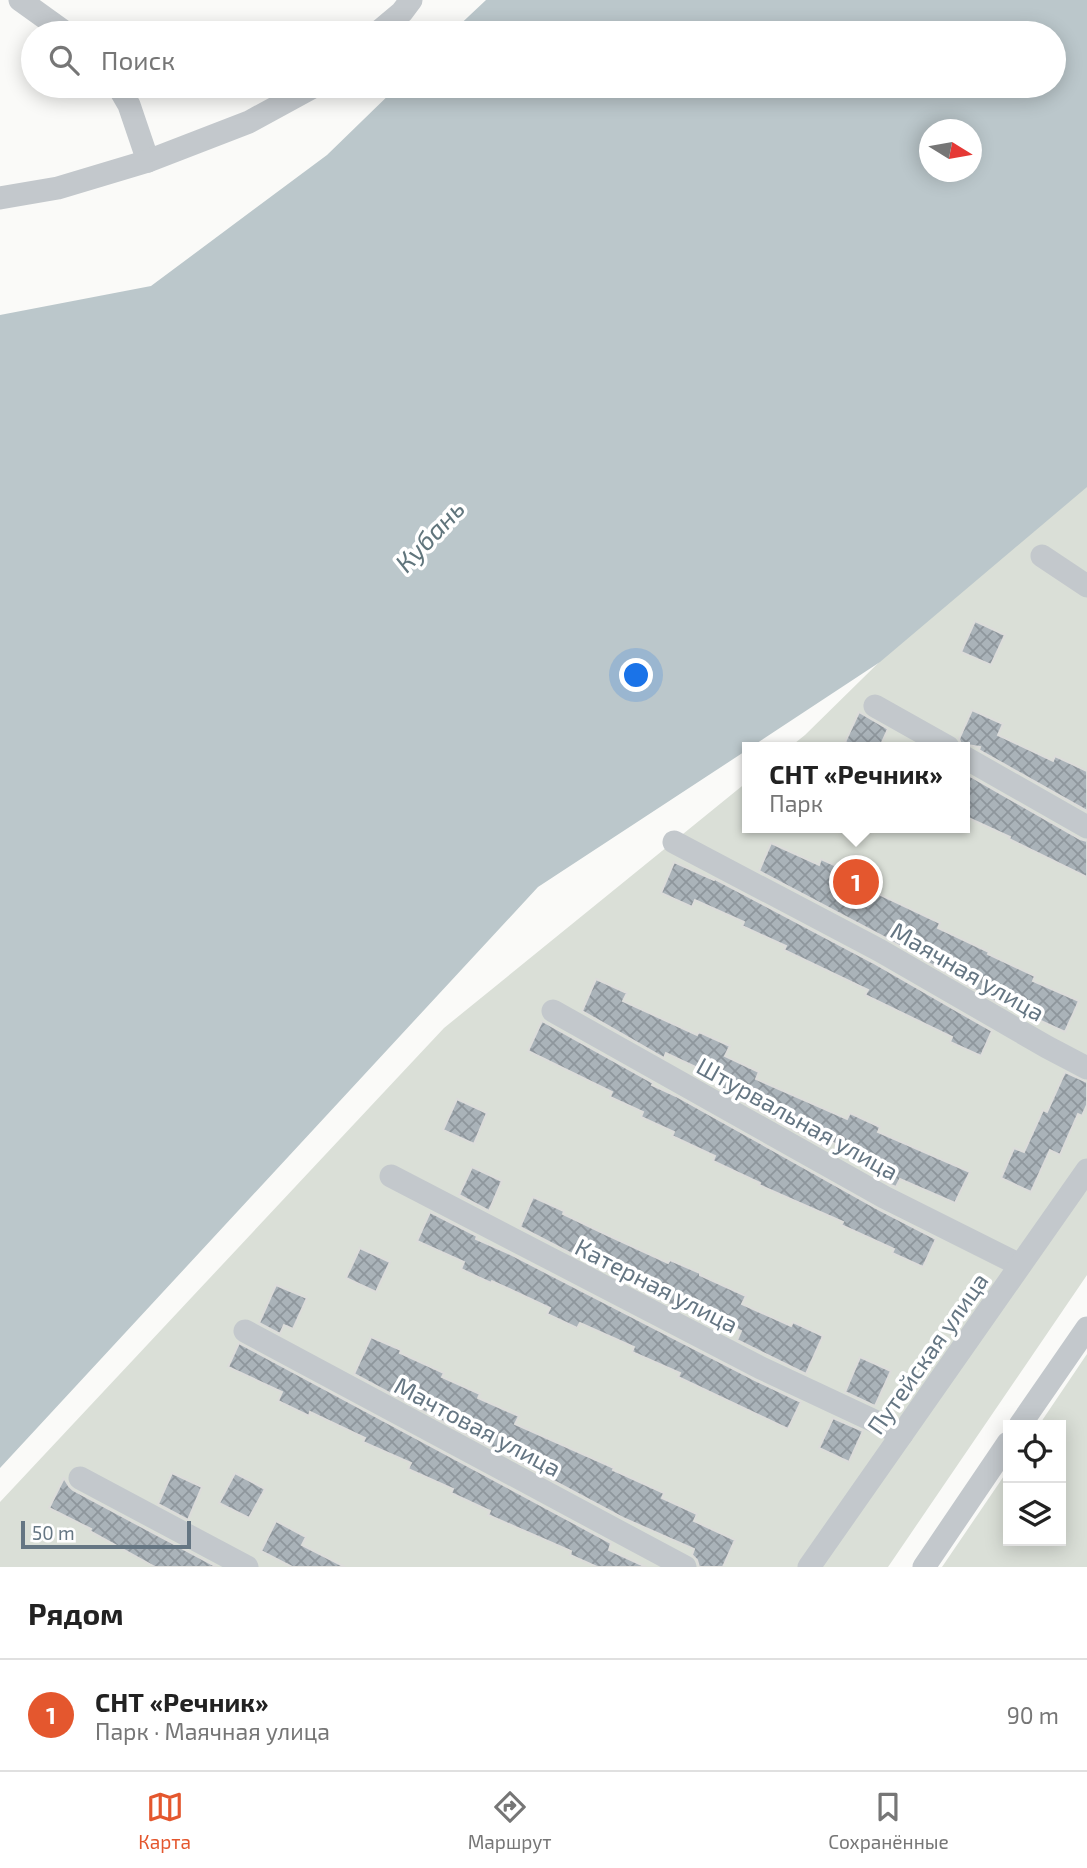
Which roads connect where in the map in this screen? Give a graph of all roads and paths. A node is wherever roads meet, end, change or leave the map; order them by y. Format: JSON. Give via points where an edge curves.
{"nodes":[{"id":1,"x":20,"y":0,"type":"edge"},
{"id":2,"x":411,"y":0,"type":"edge"},
{"id":3,"x":49,"y":21,"type":"edge"},
{"id":4,"x":391,"y":21,"type":"edge"},
{"id":5,"x":125,"y":98,"type":"edge"},
{"id":6,"x":293,"y":98,"type":"edge"},
{"id":7,"x":148,"y":161,"type":"junction"},
{"id":8,"x":0,"y":198,"type":"edge"},
{"id":9,"x":1042,"y":556,"type":"dead end"},
{"id":10,"x":1087,"y":586,"type":"edge"},
{"id":11,"x":876,"y":706,"type":"dead end"},
{"id":12,"x":939,"y":742,"type":"edge"},
{"id":13,"x":970,"y":760,"type":"edge"},
{"id":14,"x":1087,"y":827,"type":"edge"},
{"id":15,"x":674,"y":842,"type":"dead end"},
{"id":16,"x":553,"y":1011,"type":"dead end"},
{"id":17,"x":1087,"y":1068,"type":"edge"},
{"id":18,"x":1087,"y":1170,"type":"edge"},
{"id":19,"x":391,"y":1176,"type":"dead end"},
{"id":20,"x":1020,"y":1265,"type":"junction"},
{"id":21,"x":1087,"y":1328,"type":"edge"},
{"id":22,"x":245,"y":1331,"type":"dead end"},
{"id":23,"x":1023,"y":1420,"type":"edge"},
{"id":24,"x":902,"y":1434,"type":"junction"},
{"id":25,"x":1003,"y":1450,"type":"edge"},
{"id":26,"x":80,"y":1478,"type":"dead end"},
{"id":27,"x":247,"y":1567,"type":"edge"},
{"id":28,"x":685,"y":1567,"type":"edge"},
{"id":29,"x":809,"y":1567,"type":"edge"},
{"id":30,"x":924,"y":1567,"type":"edge"}],
"edges":[{"from":1,"to":3,"type":"street"},
{"from":2,"to":4,"type":"street"},
{"from":5,"to":7,"type":"street"},
{"from":6,"to":7,"type":"street","via":[[248,122]]},
{"from":7,"to":8,"type":"street","via":[[58,188]]},
{"from":9,"to":10,"type":"street"},
{"from":11,"to":12,"type":"street"},
{"from":13,"to":14,"type":"street"},
{"from":15,"to":17,"type":"street","name":"Маячная улица","via":[[879,950]]},
{"from":16,"to":20,"type":"street","name":"Штурвальная улица","via":[[884,1197]]},
{"from":18,"to":20,"type":"street","name":"Путейская улица"},
{"from":19,"to":24,"type":"street","name":"Катерная улица","via":[[761,1368]]},
{"from":20,"to":24,"type":"street","name":"Путейская улица"},
{"from":21,"to":23,"type":"street"},
{"from":22,"to":28,"type":"street","name":"Мачтовая улица"},
{"from":24,"to":29,"type":"street","name":"Путейская улица"},
{"from":25,"to":30,"type":"street"},
{"from":26,"to":27,"type":"street"}]}
